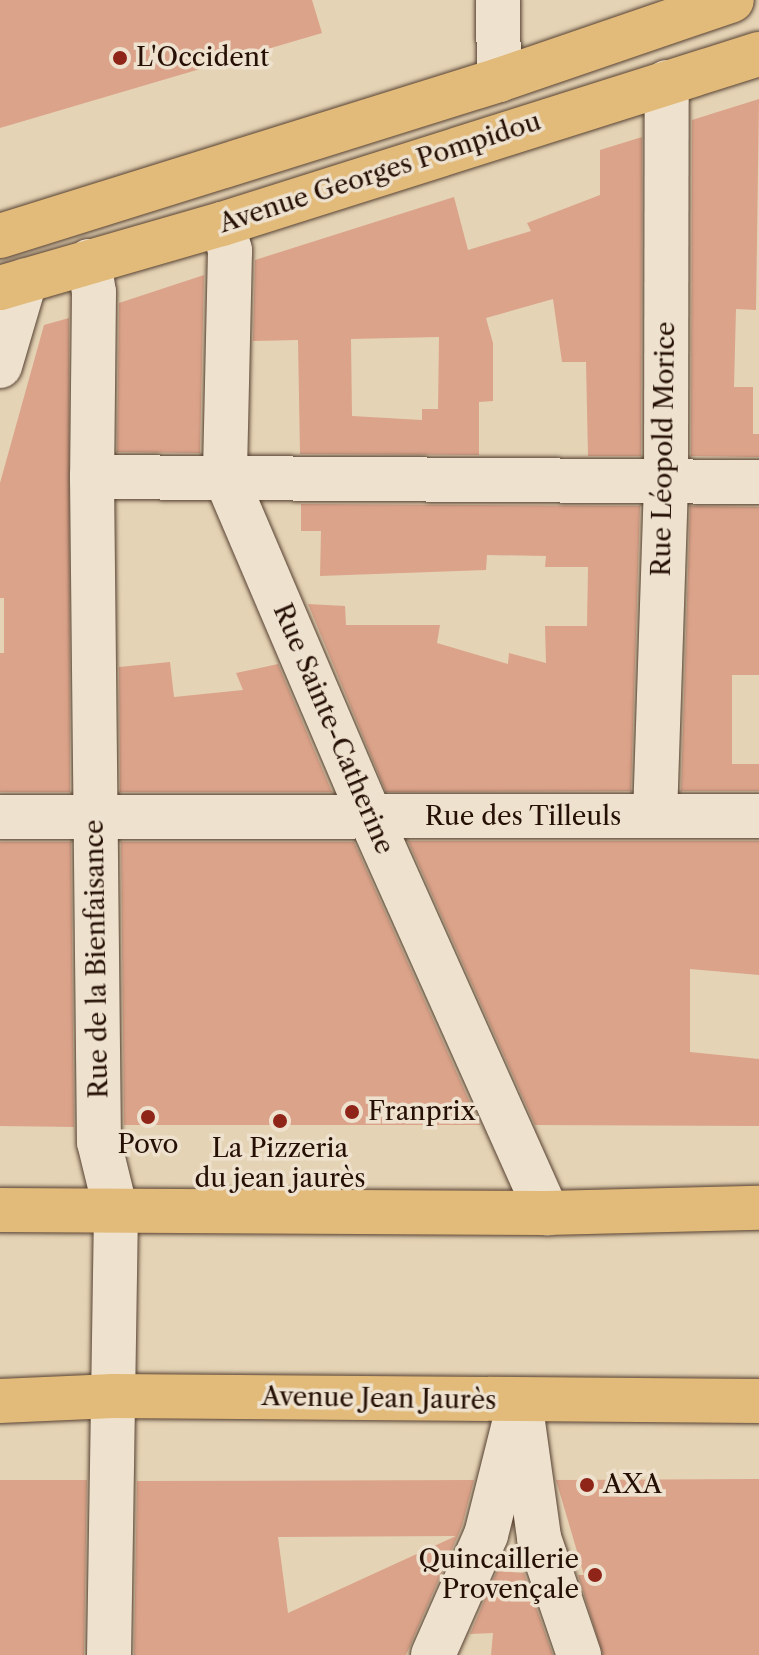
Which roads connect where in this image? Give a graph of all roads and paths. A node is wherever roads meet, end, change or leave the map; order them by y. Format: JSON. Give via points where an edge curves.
{"nodes":[{"id":1,"x":498,"y":0,"type":"edge"},
{"id":2,"x":727,"y":1,"type":"edge"},
{"id":3,"x":759,"y":54,"type":"edge"},
{"id":4,"x":499,"y":80,"type":"junction"},
{"id":5,"x":667,"y":82,"type":"junction"},
{"id":6,"x":222,"y":224,"type":"junction"},
{"id":7,"x":0,"y":236,"type":"edge"},
{"id":8,"x":89,"y":261,"type":"junction"},
{"id":9,"x":12,"y":284,"type":"edge"},
{"id":10,"x":0,"y":366,"type":"edge"},
{"id":11,"x":225,"y":476,"type":"junction"},
{"id":12,"x":92,"y":477,"type":"junction"},
{"id":13,"x":666,"y":482,"type":"junction"},
{"id":14,"x":759,"y":482,"type":"edge"},
{"id":15,"x":655,"y":816,"type":"junction"},
{"id":16,"x":759,"y":816,"type":"edge"},
{"id":17,"x":0,"y":817,"type":"edge"},
{"id":18,"x":95,"y":817,"type":"junction"},
{"id":19,"x":371,"y":819,"type":"junction"},
{"id":20,"x":759,"y":1208,"type":"edge"},
{"id":21,"x":0,"y":1210,"type":"edge"},
{"id":22,"x":116,"y":1211,"type":"junction"},
{"id":23,"x":547,"y":1213,"type":"junction"},
{"id":24,"x":113,"y":1396,"type":"junction"},
{"id":25,"x":520,"y":1400,"type":"junction"},
{"id":26,"x":0,"y":1401,"type":"edge"},
{"id":27,"x":759,"y":1401,"type":"edge"},
{"id":28,"x":486,"y":1535,"type":"junction"},
{"id":29,"x":539,"y":1538,"type":"junction"},
{"id":30,"x":109,"y":1655,"type":"edge"},
{"id":31,"x":433,"y":1655,"type":"edge"},
{"id":32,"x":579,"y":1655,"type":"edge"}],
"edges":[{"from":1,"to":4,"type":"street"},
{"from":2,"to":4,"type":"main road","name":"Avenue Georges Pompidou"},
{"from":3,"to":5,"type":"main road","name":"Avenue Georges Pompidou"},
{"from":4,"to":7,"type":"main road","name":"Avenue Georges Pompidou"},
{"from":5,"to":6,"type":"main road","name":"Avenue Georges Pompidou"},
{"from":5,"to":13,"type":"street","name":"Rue Léopold Morice"},
{"from":6,"to":8,"type":"main road","name":"Avenue Georges Pompidou"},
{"from":6,"to":11,"type":"street","name":"Rue Sainte-Catherine","via":[[230,251]]},
{"from":8,"to":9,"type":"main road","name":"Avenue Georges Pompidou"},
{"from":8,"to":12,"type":"street","name":"Rue de la Bienfaisance","via":[[94,292]]},
{"from":9,"to":10,"type":"street"},
{"from":11,"to":12,"type":"street"},
{"from":11,"to":13,"type":"street"},
{"from":11,"to":19,"type":"street","name":"Rue Sainte-Catherine"},
{"from":12,"to":18,"type":"street","name":"Rue de la Bienfaisance"},
{"from":13,"to":14,"type":"street"},
{"from":13,"to":15,"type":"street","name":"Rue Léopold Morice"},
{"from":15,"to":16,"type":"street","name":"Rue des Tilleuls"},
{"from":15,"to":19,"type":"street","name":"Rue des Tilleuls"},
{"from":17,"to":18,"type":"street","name":"Rue des Tilleuls"},
{"from":18,"to":19,"type":"street","name":"Rue des Tilleuls"},
{"from":18,"to":22,"type":"street","name":"Rue de la Bienfaisance","via":[[99,1142]]},
{"from":19,"to":23,"type":"street","name":"Rue Sainte-Catherine"},
{"from":20,"to":23,"type":"main road"},
{"from":21,"to":22,"type":"main road"},
{"from":22,"to":23,"type":"main road"},
{"from":22,"to":24,"type":"street","name":"Rue de la Bienfaisance"},
{"from":24,"to":25,"type":"main road","name":"Avenue Jean Jaurès"},
{"from":24,"to":26,"type":"main road","name":"Avenue Jean Jaurès"},
{"from":24,"to":30,"type":"street","name":"Rue de la Bienfaisance"},
{"from":25,"to":27,"type":"main road","name":"Avenue Jean Jaurès"},
{"from":25,"to":28,"type":"street"},
{"from":25,"to":29,"type":"street"},
{"from":28,"to":29,"type":"street"},
{"from":28,"to":31,"type":"street"},
{"from":29,"to":32,"type":"street"}]}
